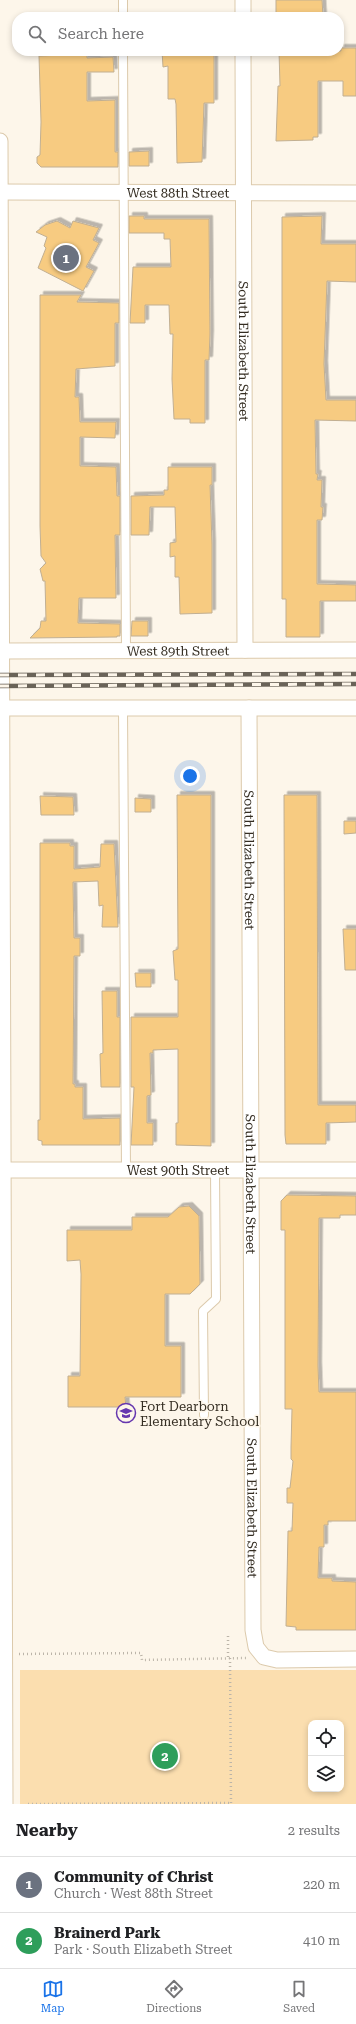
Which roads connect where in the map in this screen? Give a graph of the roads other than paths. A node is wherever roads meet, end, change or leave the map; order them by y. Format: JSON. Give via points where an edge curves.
{"nodes":[{"id":1,"x":123,"y":0,"type":"edge"},
{"id":2,"x":243,"y":0,"type":"edge"},
{"id":3,"x":123,"y":12,"type":"edge"},
{"id":4,"x":243,"y":12,"type":"edge"},
{"id":5,"x":123,"y":56,"type":"edge"},
{"id":6,"x":243,"y":56,"type":"edge"},
{"id":7,"x":0,"y":141,"type":"edge"},
{"id":8,"x":0,"y":192,"type":"edge"},
{"id":9,"x":123,"y":192,"type":"junction"},
{"id":10,"x":243,"y":193,"type":"junction"},
{"id":11,"x":356,"y":193,"type":"edge"},
{"id":12,"x":1,"y":650,"type":"edge"},
{"id":13,"x":126,"y":650,"type":"junction"},
{"id":14,"x":245,"y":650,"type":"junction"},
{"id":15,"x":356,"y":650,"type":"edge"},
{"id":16,"x":1,"y":708,"type":"edge"},
{"id":17,"x":123,"y":708,"type":"junction"},
{"id":18,"x":249,"y":708,"type":"junction"},
{"id":19,"x":356,"y":708,"type":"edge"},
{"id":20,"x":1,"y":1170,"type":"edge"},
{"id":21,"x":126,"y":1170,"type":"junction"},
{"id":22,"x":215,"y":1170,"type":"junction"},
{"id":23,"x":250,"y":1170,"type":"junction"},
{"id":24,"x":356,"y":1170,"type":"edge"},
{"id":25,"x":204,"y":1415,"type":"dead end"},
{"id":26,"x":2,"y":1536,"type":"edge"},
{"id":27,"x":2,"y":1659,"type":"edge"},
{"id":28,"x":356,"y":1659,"type":"edge"},
{"id":29,"x":2,"y":1780,"type":"edge"},
{"id":30,"x":5,"y":1804,"type":"edge"}],
"edges":[{"from":1,"to":3,"type":"lane"},
{"from":2,"to":4,"type":"street"},
{"from":5,"to":9,"type":"lane"},
{"from":6,"to":10,"type":"street","name":"South Elizabeth Street"},
{"from":7,"to":8,"type":"street"},
{"from":8,"to":9,"type":"street","name":"West 88th Street"},
{"from":8,"to":12,"type":"street"},
{"from":9,"to":10,"type":"street","name":"West 88th Street"},
{"from":9,"to":13,"type":"lane"},
{"from":10,"to":11,"type":"street","name":"West 88th Street"},
{"from":10,"to":14,"type":"street","name":"South Elizabeth Street"},
{"from":12,"to":13,"type":"street","name":"West 89th Street"},
{"from":12,"to":16,"type":"street"},
{"from":13,"to":14,"type":"street","name":"West 89th Street"},
{"from":14,"to":15,"type":"street","name":"West 89th Street"},
{"from":16,"to":17,"type":"street"},
{"from":16,"to":20,"type":"street"},
{"from":17,"to":18,"type":"street"},
{"from":17,"to":21,"type":"lane"},
{"from":18,"to":19,"type":"street"},
{"from":18,"to":23,"type":"street","name":"South Elizabeth Street"},
{"from":20,"to":21,"type":"street","name":"West 90th Street"},
{"from":20,"to":26,"type":"street"},
{"from":21,"to":22,"type":"street","name":"West 90th Street"},
{"from":22,"to":23,"type":"street","name":"West 90th Street"},
{"from":22,"to":25,"type":"lane","via":[[216,1299],[203,1311]]},
{"from":23,"to":24,"type":"street","name":"West 90th Street"},
{"from":23,"to":28,"type":"street","name":"South Elizabeth Street","via":[[253,1630],[256,1647],[264,1657],[277,1660]]},
{"from":26,"to":27,"type":"street"},
{"from":27,"to":29,"type":"street"},
{"from":29,"to":30,"type":"street"}]}
